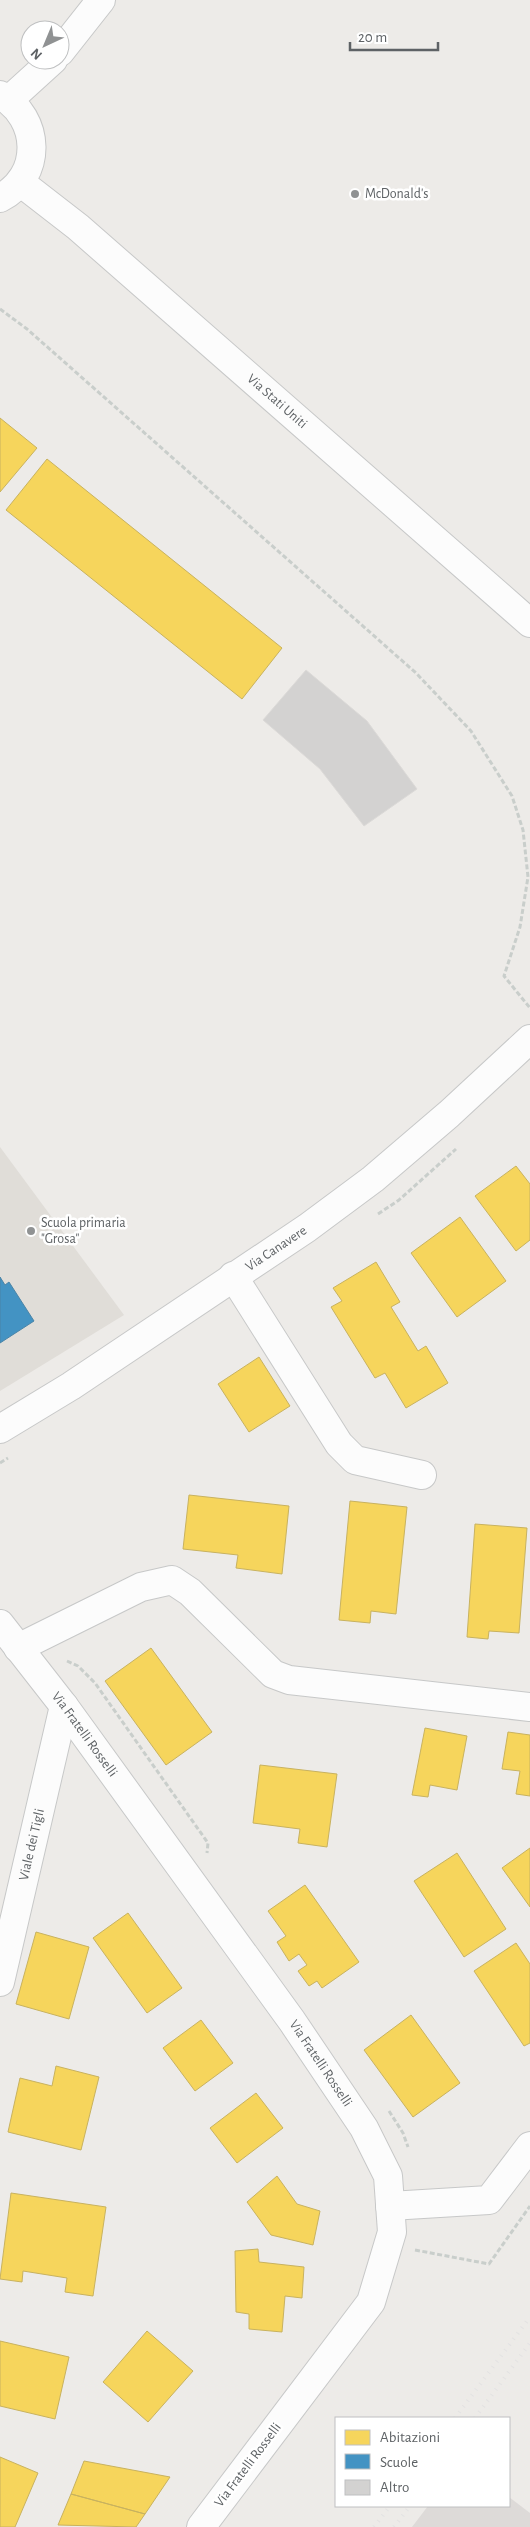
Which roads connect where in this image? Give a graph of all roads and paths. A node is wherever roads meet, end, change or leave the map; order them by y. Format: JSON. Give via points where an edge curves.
{"nodes":[{"id":1,"x":101,"y":0,"type":"edge"},
{"id":2,"x":70,"y":39,"type":"edge"},
{"id":3,"x":40,"y":70,"type":"edge"},
{"id":4,"x":4,"y":97,"type":"edge"},
{"id":5,"x":10,"y":190,"type":"edge"},
{"id":6,"x":0,"y":309,"type":"edge"},
{"id":7,"x":530,"y":623,"type":"edge"},
{"id":8,"x":530,"y":1008,"type":"edge"},
{"id":9,"x":530,"y":1039,"type":"edge"},
{"id":10,"x":233,"y":1276,"type":"junction"},
{"id":11,"x":0,"y":1430,"type":"edge"},
{"id":12,"x":422,"y":1475,"type":"dead end"},
{"id":13,"x":0,"y":1624,"type":"edge"},
{"id":14,"x":18,"y":1648,"type":"junction"},
{"id":15,"x":64,"y":1706,"type":"junction"},
{"id":16,"x":530,"y":1707,"type":"edge"},
{"id":17,"x":0,"y":1982,"type":"edge"},
{"id":18,"x":530,"y":2146,"type":"edge"},
{"id":19,"x":390,"y":2206,"type":"junction"},
{"id":20,"x":201,"y":2527,"type":"edge"}],
"edges":[{"from":1,"to":2,"type":"street"},
{"from":3,"to":4,"type":"street"},
{"from":4,"to":5,"type":"street","via":[[20,111],[32,138],[28,169]]},
{"from":5,"to":7,"type":"street","name":"Via Stati Uniti","via":[[93,240]]},
{"from":6,"to":8,"type":"path","via":[[27,329],[416,673],[471,731],[512,796],[524,830],[528,877],[520,927],[504,976]]},
{"from":9,"to":10,"type":"street","name":"Via Canavere","via":[[373,1179]]},
{"from":10,"to":11,"type":"street","name":"Via Canavere"},
{"from":10,"to":12,"type":"street","via":[[339,1444],[355,1460]]},
{"from":13,"to":14,"type":"street","name":"Via Fratelli Rosselli"},
{"from":14,"to":15,"type":"street","name":"Via Fratelli Rosselli"},
{"from":14,"to":16,"type":"street","via":[[141,1587],[172,1580],[190,1592],[273,1674],[281,1677]]},
{"from":15,"to":17,"type":"street","name":"Viale dei Tigli"},
{"from":15,"to":19,"type":"street","name":"Via Fratelli Rosselli","via":[[292,2022],[364,2128],[388,2176]]},
{"from":18,"to":19,"type":"street","via":[[489,2200]]},
{"from":19,"to":20,"type":"street","name":"Via Fratelli Rosselli","via":[[392,2232],[370,2302]]}]}
